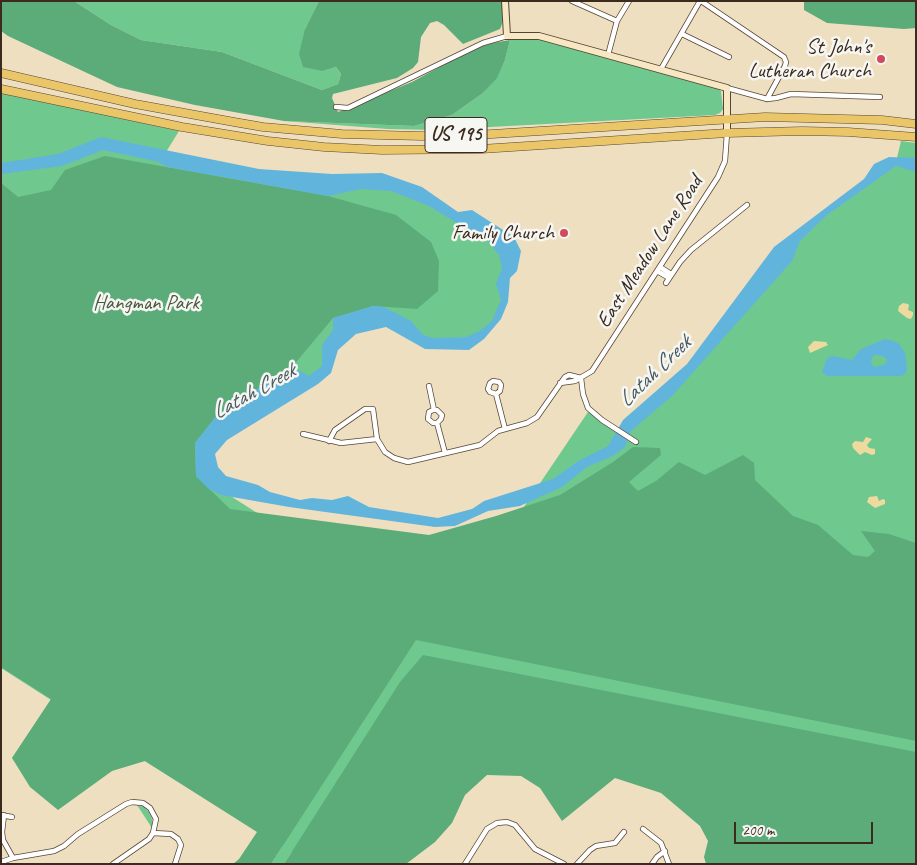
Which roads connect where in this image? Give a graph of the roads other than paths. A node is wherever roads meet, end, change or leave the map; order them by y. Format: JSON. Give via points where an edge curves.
{"nodes":[{"id":1,"x":505,"y":1,"type":"edge"},
{"id":2,"x":572,"y":1,"type":"edge"},
{"id":3,"x":629,"y":1,"type":"edge"},
{"id":4,"x":701,"y":1,"type":"edge"},
{"id":5,"x":617,"y":20,"type":"junction"},
{"id":6,"x":682,"y":34,"type":"junction"},
{"id":7,"x":507,"y":36,"type":"junction"},
{"id":8,"x":608,"y":55,"type":"junction"},
{"id":9,"x":729,"y":57,"type":"dead end"},
{"id":10,"x":662,"y":69,"type":"junction"},
{"id":11,"x":1,"y":73,"type":"edge"},
{"id":12,"x":727,"y":88,"type":"junction"},
{"id":13,"x":1,"y":89,"type":"edge"},
{"id":14,"x":880,"y":97,"type":"dead end"},
{"id":15,"x":767,"y":99,"type":"junction"},
{"id":16,"x":336,"y":107,"type":"dead end"},
{"id":17,"x":726,"y":120,"type":"junction"},
{"id":18,"x":916,"y":124,"type":"edge"},
{"id":19,"x":727,"y":133,"type":"junction"},
{"id":20,"x":916,"y":137,"type":"edge"},
{"id":21,"x":747,"y":205,"type":"dead end"},
{"id":22,"x":659,"y":269,"type":"junction"},
{"id":23,"x":581,"y":378,"type":"junction"},
{"id":24,"x":429,"y":386,"type":"dead end"},
{"id":25,"x":496,"y":394,"type":"dead end"},
{"id":26,"x":434,"y":410,"type":"junction"},
{"id":27,"x":437,"y":423,"type":"junction"},
{"id":28,"x":505,"y":429,"type":"junction"},
{"id":29,"x":303,"y":434,"type":"dead end"},
{"id":30,"x":377,"y":439,"type":"junction"},
{"id":31,"x":328,"y":441,"type":"junction"},
{"id":32,"x":636,"y":442,"type":"dead end"},
{"id":33,"x":445,"y":452,"type":"junction"},
{"id":34,"x":2,"y":815,"type":"edge"},
{"id":35,"x":12,"y":817,"type":"dead end"},
{"id":36,"x":643,"y":829,"type":"dead end"},
{"id":37,"x":624,"y":832,"type":"dead end"},
{"id":38,"x":153,"y":833,"type":"junction"},
{"id":39,"x":665,"y":851,"type":"junction"},
{"id":40,"x":13,"y":858,"type":"junction"},
{"id":41,"x":1,"y":862,"type":"edge"},
{"id":42,"x":112,"y":864,"type":"edge"},
{"id":43,"x":175,"y":864,"type":"edge"},
{"id":44,"x":465,"y":864,"type":"edge"},
{"id":45,"x":564,"y":864,"type":"edge"},
{"id":46,"x":577,"y":864,"type":"edge"},
{"id":47,"x":652,"y":864,"type":"edge"},
{"id":48,"x":669,"y":864,"type":"edge"}],
"edges":[{"from":1,"to":7,"type":"street"},
{"from":2,"to":5,"type":"street"},
{"from":3,"to":5,"type":"street"},
{"from":4,"to":6,"type":"street"},
{"from":4,"to":15,"type":"street","via":[[782,55],[785,66]]},
{"from":5,"to":8,"type":"street"},
{"from":6,"to":9,"type":"street"},
{"from":6,"to":10,"type":"street"},
{"from":7,"to":8,"type":"street","via":[[539,36]]},
{"from":7,"to":16,"type":"street","via":[[483,43],[348,108]]},
{"from":8,"to":10,"type":"street"},
{"from":10,"to":12,"type":"street"},
{"from":11,"to":17,"type":"highway","number":"US 195","via":[[135,104],[234,122],[342,134],[476,135]]},
{"from":12,"to":15,"type":"street"},
{"from":12,"to":17,"type":"street"},
{"from":13,"to":19,"type":"highway","number":"US 195","via":[[182,127],[334,148],[481,149]]},
{"from":14,"to":15,"type":"street","via":[[791,94]]},
{"from":17,"to":18,"type":"highway","number":"US 195","via":[[825,118]]},
{"from":17,"to":19,"type":"street"},
{"from":19,"to":20,"type":"highway","number":"US 195","via":[[802,131]]},
{"from":19,"to":22,"type":"street","name":"East Meadow Lane Road","via":[[724,161],[718,177]]},
{"from":21,"to":22,"type":"street","via":[[691,250],[669,278]]},
{"from":22,"to":23,"type":"street","name":"East Meadow Lane Road","via":[[592,371]]},
{"from":23,"to":28,"type":"street","via":[[569,375],[563,378],[537,417]]},
{"from":23,"to":32,"type":"street","via":[[588,408]]},
{"from":24,"to":26,"type":"street"},
{"from":25,"to":28,"type":"street"},
{"from":26,"to":27,"type":"street","via":[[442,415]]},
{"from":26,"to":27,"type":"street","via":[[429,412],[428,419]]},
{"from":27,"to":33,"type":"street"},
{"from":28,"to":33,"type":"street","via":[[480,445]]},
{"from":29,"to":31,"type":"street"},
{"from":30,"to":31,"type":"street","via":[[341,443]]},
{"from":30,"to":31,"type":"street","via":[[373,408],[365,409],[335,430]]},
{"from":30,"to":33,"type":"street","via":[[385,452],[408,462]]},
{"from":34,"to":35,"type":"street"},
{"from":34,"to":40,"type":"street","via":[[3,840]]},
{"from":36,"to":39,"type":"street","via":[[661,843]]},
{"from":37,"to":46,"type":"street","via":[[615,843],[590,850]]},
{"from":38,"to":40,"type":"street","via":[[154,813],[143,803],[132,802],[54,851]]},
{"from":38,"to":42,"type":"street"},
{"from":38,"to":43,"type":"street","via":[[171,834],[178,839],[181,844]]},
{"from":39,"to":47,"type":"street"},
{"from":39,"to":48,"type":"street"},
{"from":40,"to":41,"type":"street"},
{"from":44,"to":45,"type":"street","via":[[487,829],[498,822],[514,825],[535,849]]}]}
